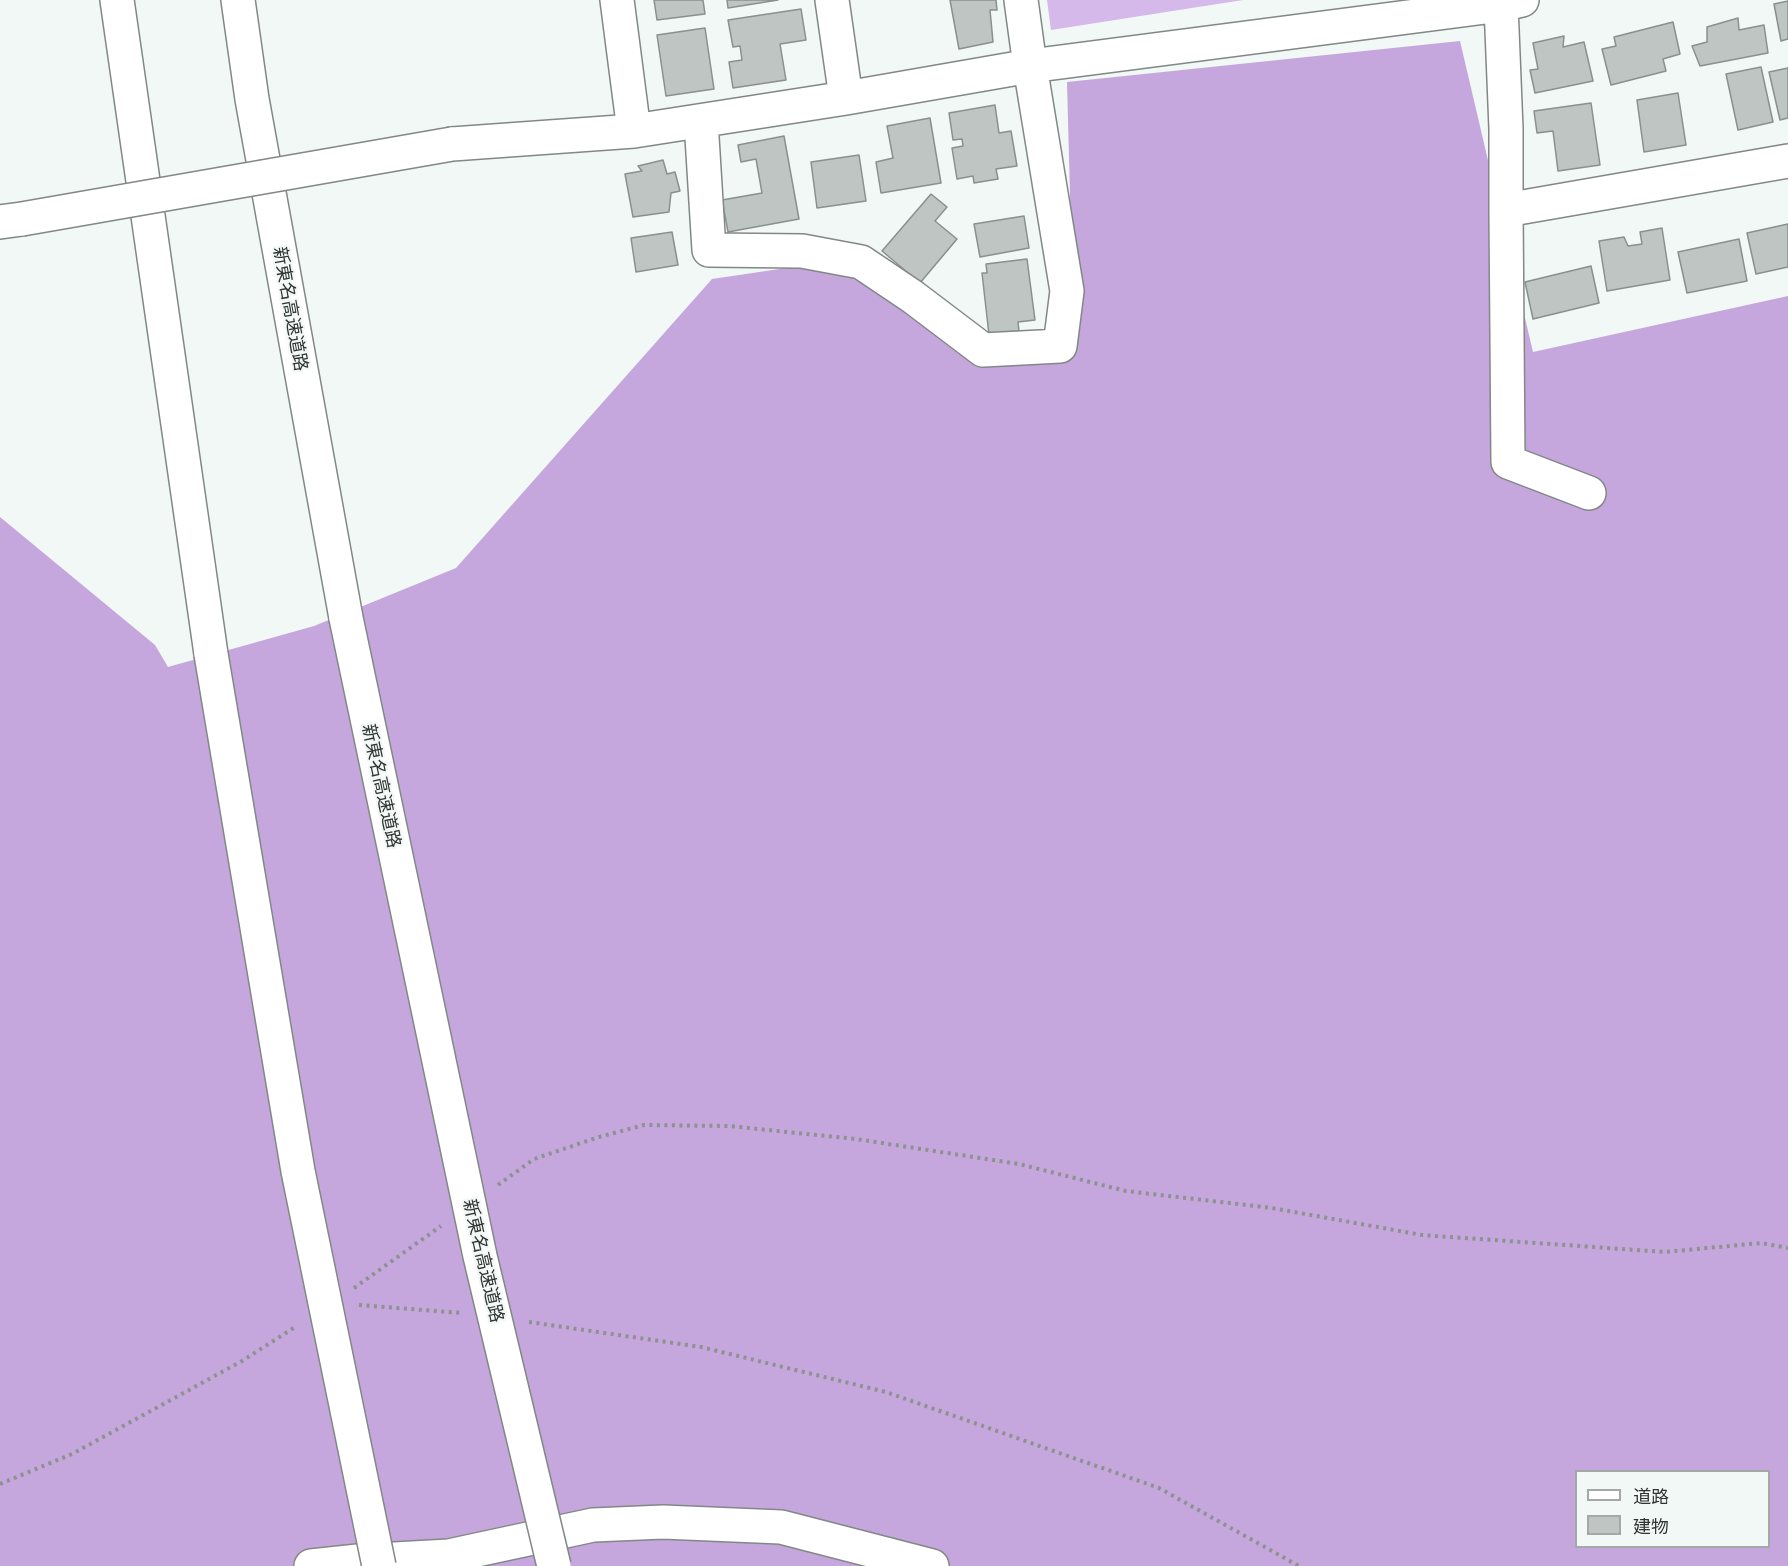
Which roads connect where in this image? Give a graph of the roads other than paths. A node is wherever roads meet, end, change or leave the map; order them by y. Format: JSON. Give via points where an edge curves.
{"nodes":[{"id":1,"x":117,"y":0,"type":"edge"},
{"id":2,"x":238,"y":0,"type":"edge"},
{"id":3,"x":617,"y":0,"type":"edge"},
{"id":4,"x":832,"y":0,"type":"edge"},
{"id":5,"x":1022,"y":0,"type":"edge"},
{"id":6,"x":1512,"y":2,"type":"edge"},
{"id":7,"x":1030,"y":66,"type":"junction"},
{"id":8,"x":846,"y":98,"type":"junction"},
{"id":9,"x":701,"y":121,"type":"junction"},
{"id":10,"x":634,"y":131,"type":"junction"},
{"id":11,"x":1788,"y":161,"type":"edge"},
{"id":12,"x":1506,"y":210,"type":"junction"},
{"id":13,"x":11,"y":221,"type":"edge"},
{"id":14,"x":1589,"y":493,"type":"dead end"},
{"id":15,"x":310,"y":1566,"type":"edge"},
{"id":16,"x":379,"y":1566,"type":"edge"},
{"id":17,"x":554,"y":1566,"type":"edge"},
{"id":18,"x":932,"y":1566,"type":"edge"}],
"edges":[{"from":1,"to":16,"type":"main road","bridge":true,"via":[[211,654],[298,1171]]},
{"from":2,"to":17,"type":"main road","name":"新東名高速道路","bridge":true,"via":[[252,99],[346,618],[480,1256]]},
{"from":3,"to":10,"type":"main road"},
{"from":4,"to":8,"type":"main road"},
{"from":5,"to":7,"type":"main road"},
{"from":6,"to":7,"type":"main road"},
{"from":6,"to":12,"type":"main road"},
{"from":7,"to":8,"type":"main road"},
{"from":7,"to":9,"type":"main road","via":[[1067,291],[1060,346],[983,350],[861,262],[802,252],[709,250]]},
{"from":8,"to":9,"type":"main road"},
{"from":9,"to":10,"type":"main road"},
{"from":10,"to":13,"type":"main road","bridge":true,"via":[[452,144]]},
{"from":11,"to":12,"type":"main road"},
{"from":12,"to":14,"type":"main road","via":[[1508,462]]},
{"from":15,"to":18,"type":"main road","via":[[449,1556],[593,1525],[663,1522],[781,1527]]}]}
